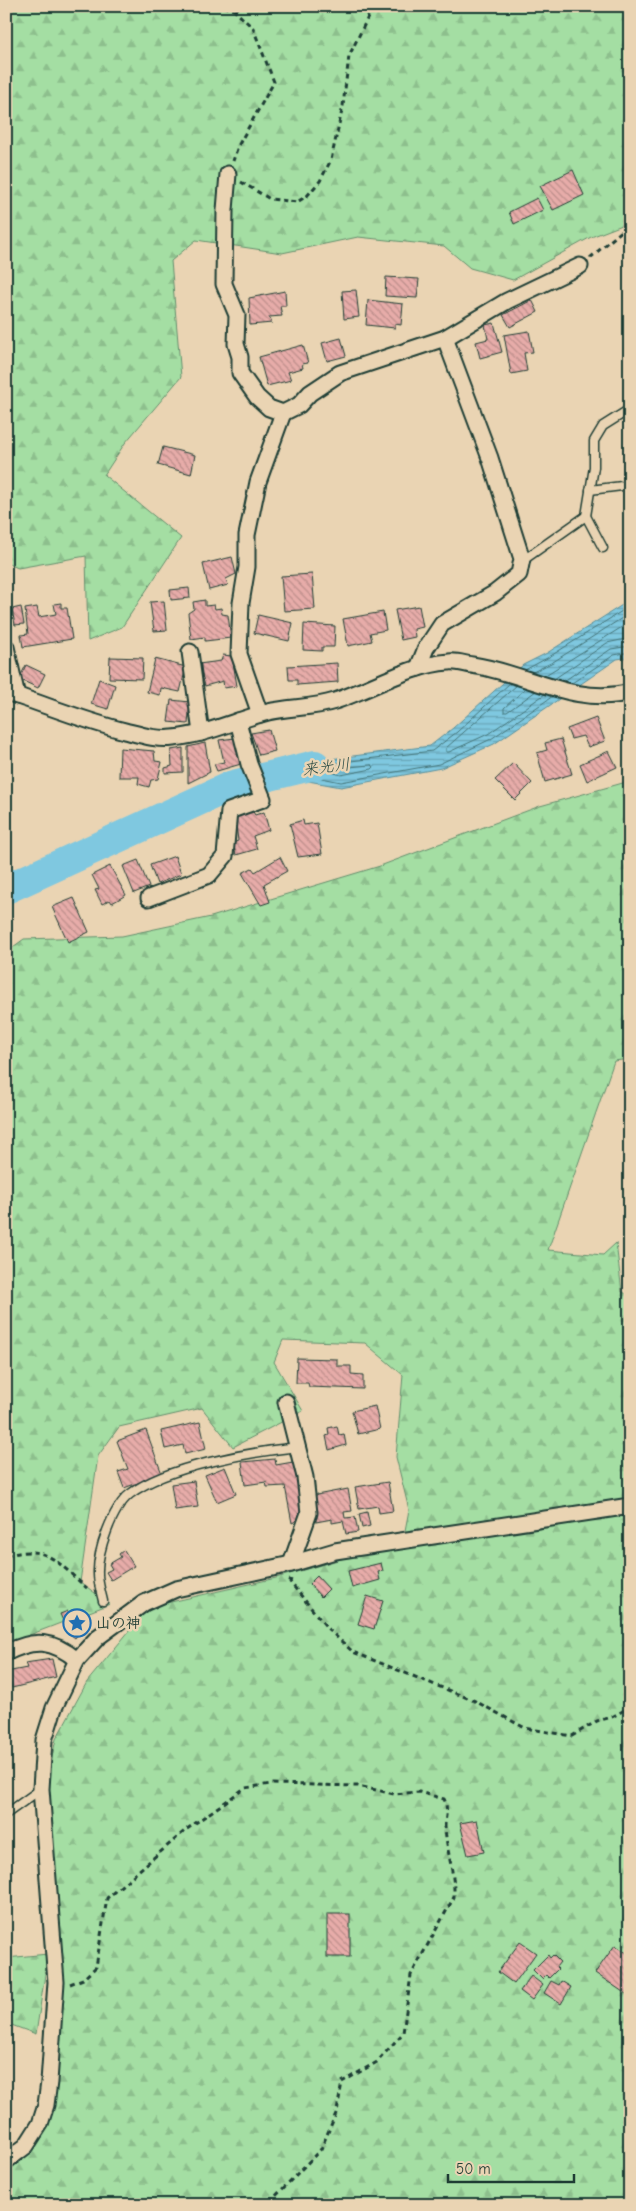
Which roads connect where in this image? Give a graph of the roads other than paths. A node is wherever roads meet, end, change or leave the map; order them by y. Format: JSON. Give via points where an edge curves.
{"nodes":[{"id":1,"x":228,"y":174,"type":"road end"},
{"id":2,"x":580,"y":266,"type":"road end"},
{"id":3,"x":445,"y":338,"type":"junction"},
{"id":4,"x":630,"y":409,"type":"edge"},
{"id":5,"x":283,"y":413,"type":"junction"},
{"id":6,"x":630,"y":485,"type":"edge"},
{"id":7,"x":590,"y":490,"type":"junction"},
{"id":8,"x":586,"y":516,"type":"junction"},
{"id":9,"x":604,"y":548,"type":"dead end"},
{"id":10,"x":522,"y":561,"type":"junction"},
{"id":11,"x":6,"y":647,"type":"edge"},
{"id":12,"x":190,"y":652,"type":"dead end"},
{"id":13,"x":418,"y":668,"type":"junction"},
{"id":14,"x":630,"y":692,"type":"edge"},
{"id":15,"x":11,"y":694,"type":"edge"},
{"id":16,"x":260,"y":714,"type":"junction"},
{"id":17,"x":238,"y":721,"type":"junction"},
{"id":18,"x":201,"y":733,"type":"junction"},
{"id":19,"x":149,"y":898,"type":"dead end"},
{"id":20,"x":286,"y":1402,"type":"dead end"},
{"id":21,"x":298,"y":1447,"type":"junction"},
{"id":22,"x":630,"y":1506,"type":"edge"},
{"id":23,"x":291,"y":1564,"type":"junction"},
{"id":24,"x":103,"y":1601,"type":"road end"},
{"id":25,"x":6,"y":1652,"type":"edge"},
{"id":26,"x":77,"y":1660,"type":"junction"},
{"id":27,"x":41,"y":1789,"type":"junction"},
{"id":28,"x":6,"y":1814,"type":"edge"},
{"id":29,"x":6,"y":2161,"type":"edge"}],
"edges":[{"from":1,"to":5,"type":"street","via":[[224,284],[237,315],[240,373],[257,397],[269,408]]},
{"from":2,"to":3,"type":"street","via":[[507,301]]},
{"from":3,"to":5,"type":"street","via":[[340,373],[310,393],[299,405]]},
{"from":3,"to":10,"type":"street","via":[[490,458]]},
{"from":4,"to":7,"type":"lane","via":[[603,426],[594,441]]},
{"from":5,"to":16,"type":"street","via":[[258,482],[247,535],[247,567],[241,603],[239,654]]},
{"from":6,"to":7,"type":"lane"},
{"from":7,"to":8,"type":"lane"},
{"from":8,"to":9,"type":"lane"},
{"from":8,"to":10,"type":"lane"},
{"from":10,"to":13,"type":"street","via":[[518,574],[495,593],[442,624],[426,648]]},
{"from":11,"to":15,"type":"street"},
{"from":12,"to":18,"type":"street"},
{"from":13,"to":14,"type":"street","via":[[450,662],[490,668],[588,696]]},
{"from":13,"to":16,"type":"street","via":[[360,693],[318,706]]},
{"from":15,"to":18,"type":"street","via":[[93,723],[148,737],[172,738]]},
{"from":16,"to":17,"type":"street"},
{"from":17,"to":18,"type":"street"},
{"from":17,"to":19,"type":"street","via":[[262,799],[229,811],[225,856],[209,875]]},
{"from":20,"to":21,"type":"street"},
{"from":21,"to":23,"type":"street","via":[[306,1477],[309,1513]]},
{"from":21,"to":24,"type":"lane","via":[[260,1451],[192,1467],[160,1478],[129,1495],[116,1510],[102,1543],[98,1573]]},
{"from":22,"to":23,"type":"street","via":[[335,1551]]},
{"from":23,"to":26,"type":"street","via":[[176,1589],[144,1604],[98,1637]]},
{"from":25,"to":26,"type":"street","via":[[32,1643],[47,1643]]},
{"from":26,"to":27,"type":"street","via":[[54,1708],[44,1740]]},
{"from":27,"to":28,"type":"lane"},
{"from":27,"to":29,"type":"street","via":[[52,1905],[55,1989],[49,2082],[40,2124],[26,2146]]}]}
